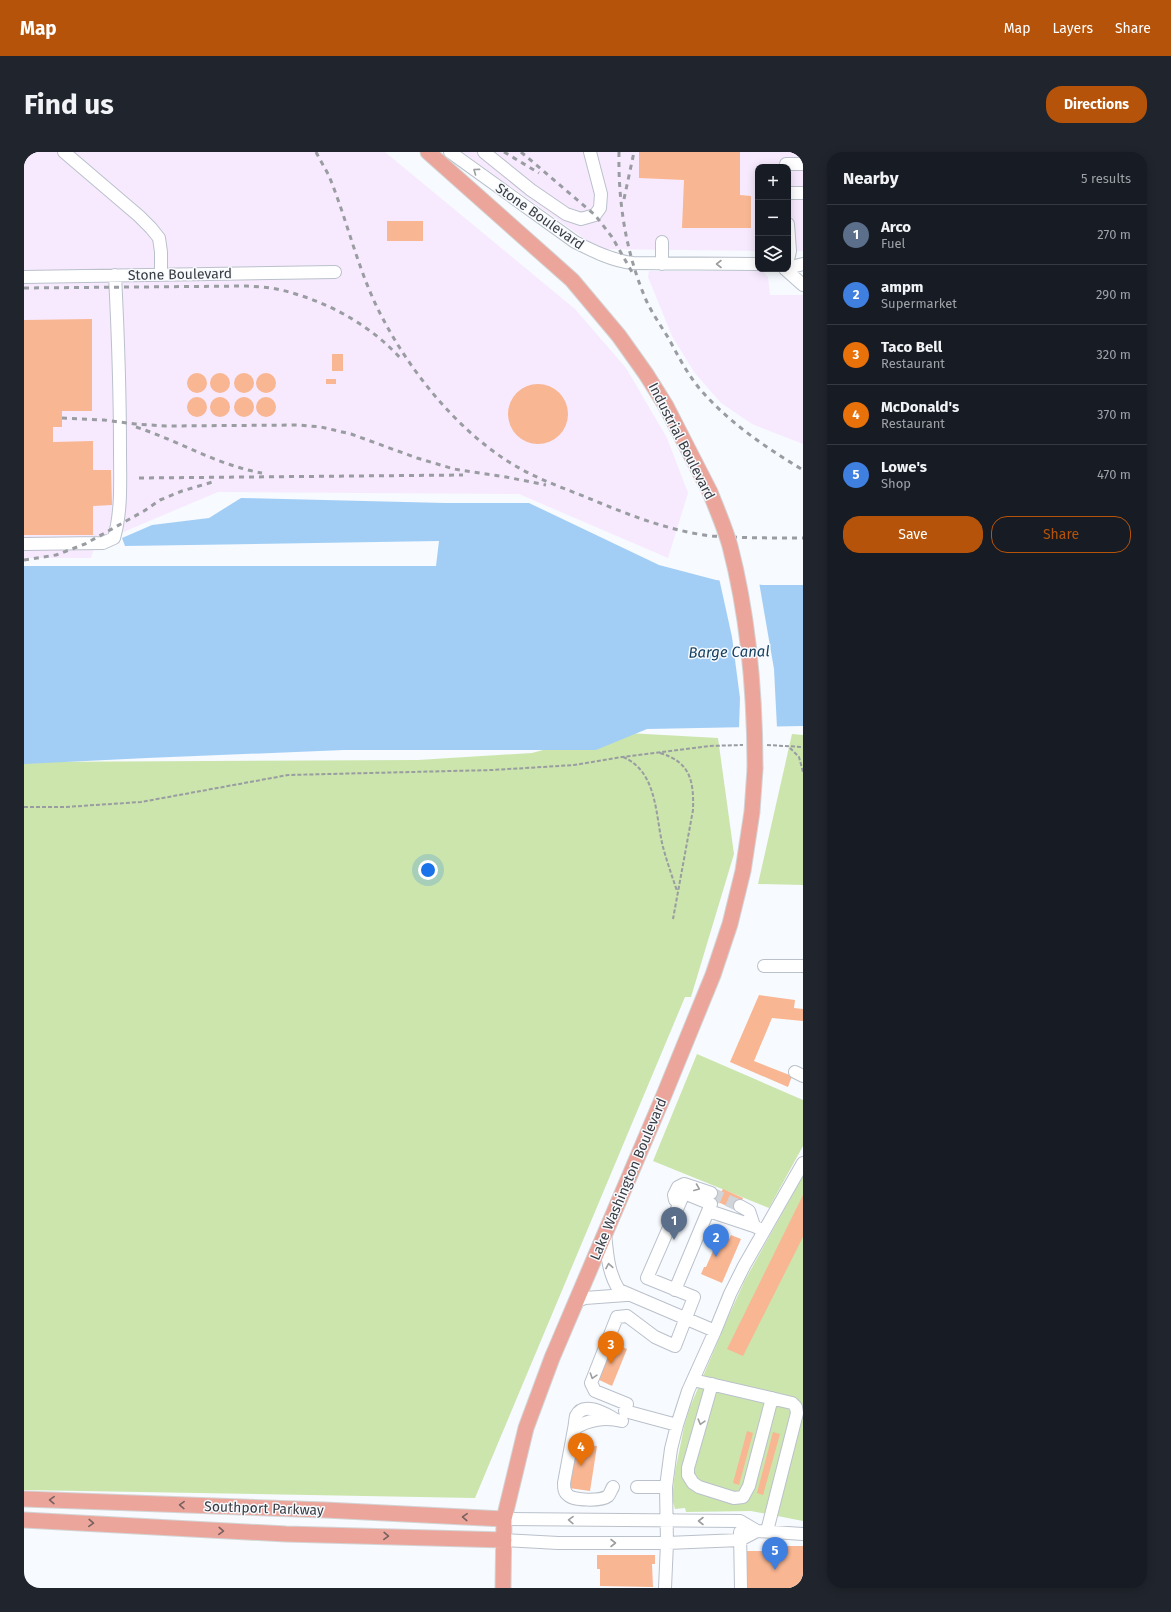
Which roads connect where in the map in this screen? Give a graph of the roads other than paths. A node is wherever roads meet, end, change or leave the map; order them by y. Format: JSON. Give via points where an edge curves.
{"nodes":[{"id":1,"x":64,"y":152,"type":"edge"},
{"id":2,"x":428,"y":152,"type":"edge"},
{"id":3,"x":450,"y":152,"type":"edge"},
{"id":4,"x":484,"y":152,"type":"edge"},
{"id":5,"x":590,"y":152,"type":"edge"},
{"id":6,"x":786,"y":161,"type":"edge"},
{"id":7,"x":803,"y":164,"type":"edge"},
{"id":8,"x":791,"y":193,"type":"edge"},
{"id":9,"x":803,"y":193,"type":"edge"},
{"id":10,"x":662,"y":242,"type":"dead end"},
{"id":11,"x":662,"y":264,"type":"junction"},
{"id":12,"x":755,"y":264,"type":"edge"},
{"id":13,"x":803,"y":264,"type":"edge"},
{"id":14,"x":791,"y":268,"type":"edge"},
{"id":15,"x":335,"y":272,"type":"dead end"},
{"id":16,"x":789,"y":272,"type":"edge"},
{"id":17,"x":161,"y":275,"type":"junction"},
{"id":18,"x":116,"y":276,"type":"junction"},
{"id":19,"x":24,"y":277,"type":"edge"},
{"id":20,"x":803,"y":285,"type":"edge"},
{"id":21,"x":24,"y":544,"type":"edge"},
{"id":22,"x":755,"y":769,"type":"joint"},
{"id":23,"x":764,"y":966,"type":"dead end"},
{"id":24,"x":803,"y":966,"type":"edge"},
{"id":25,"x":803,"y":1162,"type":"edge"},
{"id":26,"x":711,"y":1193,"type":"tunnel mouth"},
{"id":27,"x":740,"y":1206,"type":"tunnel mouth"},
{"id":28,"x":678,"y":1207,"type":"junction"},
{"id":29,"x":709,"y":1211,"type":"junction"},
{"id":30,"x":759,"y":1228,"type":"junction"},
{"id":31,"x":605,"y":1232,"type":"junction"},
{"id":32,"x":675,"y":1290,"type":"junction"},
{"id":33,"x":626,"y":1294,"type":"junction"},
{"id":34,"x":575,"y":1302,"type":"junction"},
{"id":35,"x":685,"y":1319,"type":"junction"},
{"id":36,"x":715,"y":1331,"type":"junction"},
{"id":37,"x":693,"y":1380,"type":"junction"},
{"id":38,"x":712,"y":1384,"type":"junction"},
{"id":39,"x":772,"y":1398,"type":"junction"},
{"id":40,"x":618,"y":1420,"type":"dead end"},
{"id":41,"x":677,"y":1425,"type":"junction"},
{"id":42,"x":613,"y":1487,"type":"dead end"},
{"id":43,"x":637,"y":1487,"type":"dead end"},
{"id":44,"x":666,"y":1487,"type":"junction"},
{"id":45,"x":24,"y":1499,"type":"edge"},
{"id":46,"x":504,"y":1519,"type":"junction"},
{"id":47,"x":24,"y":1520,"type":"edge"},
{"id":48,"x":740,"y":1521,"type":"junction"},
{"id":49,"x":667,"y":1522,"type":"junction"},
{"id":50,"x":762,"y":1531,"type":"junction"},
{"id":51,"x":803,"y":1534,"type":"edge"},
{"id":52,"x":504,"y":1540,"type":"junction"},
{"id":53,"x":740,"y":1540,"type":"junction"},
{"id":54,"x":667,"y":1543,"type":"junction"},
{"id":55,"x":503,"y":1588,"type":"edge"},
{"id":56,"x":666,"y":1588,"type":"edge"},
{"id":57,"x":742,"y":1588,"type":"edge"}],
"edges":[{"from":1,"to":17,"type":"street","via":[[151,228],[159,238]]},
{"from":2,"to":22,"type":"main road","name":"Industrial Boulevard","bridge":true,"via":[[572,280],[619,336],[666,406],[710,492],[730,545],[754,690]]},
{"from":11,"to":3,"type":"street","name":"Stone Boulevard","one_way":true,"via":[[627,262],[595,252],[575,242]]},
{"from":4,"to":5,"type":"street","via":[[566,214],[581,219],[594,215],[600,208],[601,194]]},
{"from":6,"to":7,"type":"street"},
{"from":8,"to":9,"type":"street"},
{"from":10,"to":11,"type":"street"},
{"from":12,"to":11,"type":"street","name":"Stone Boulevard","one_way":true},
{"from":13,"to":14,"type":"street"},
{"from":15,"to":17,"type":"street","name":"Stone Boulevard"},
{"from":16,"to":20,"type":"street"},
{"from":17,"to":18,"type":"street","name":"Stone Boulevard"},
{"from":18,"to":19,"type":"street","name":"Stone Boulevard"},
{"from":18,"to":21,"type":"street","via":[[120,492],[114,538],[103,543]]},
{"from":22,"to":31,"type":"main road","name":"Lake Washington Boulevard","via":[[752,812],[744,863],[730,924],[713,975],[673,1074]]},
{"from":23,"to":24,"type":"street"},
{"from":25,"to":30,"type":"street"},
{"from":28,"to":26,"type":"street","one_way":true,"via":[[674,1195],[681,1184]]},
{"from":27,"to":30,"type":"street","via":[[749,1211]]},
{"from":28,"to":29,"type":"street","via":[[684,1193],[711,1204]]},
{"from":28,"to":32,"type":"street","via":[[647,1278]]},
{"from":29,"to":30,"type":"street"},
{"from":29,"to":32,"type":"street"},
{"from":30,"to":36,"type":"street"},
{"from":33,"to":31,"type":"street","one_way":true,"via":[[619,1290],[613,1281]]},
{"from":31,"to":34,"type":"main road","name":"Lake Washington Boulevard"},
{"from":32,"to":35,"type":"street","via":[[694,1297]]},
{"from":33,"to":34,"type":"street","via":[[591,1297]]},
{"from":33,"to":35,"type":"street"},
{"from":34,"to":46,"type":"main road","name":"Lake Washington Boulevard","via":[[526,1428]]},
{"from":35,"to":36,"type":"street"},
{"from":35,"to":41,"type":"street","one_way":true,"via":[[675,1346],[655,1338],[627,1316],[617,1318],[591,1383],[595,1391],[627,1404],[625,1411]]},
{"from":36,"to":37,"type":"street"},
{"from":37,"to":38,"type":"street"},
{"from":37,"to":41,"type":"street"},
{"from":38,"to":39,"type":"street"},
{"from":38,"to":39,"type":"street","one_way":true,"via":[[688,1475],[693,1483],[700,1487],[734,1498],[743,1497],[749,1486]]},
{"from":39,"to":50,"type":"street","via":[[792,1403],[796,1407],[796,1413]]},
{"from":40,"to":42,"type":"street","via":[[602,1412],[587,1409],[576,1416],[564,1483],[565,1492],[575,1499],[601,1499],[608,1496]]},
{"from":41,"to":44,"type":"street"},
{"from":43,"to":44,"type":"street"},
{"from":44,"to":49,"type":"street"},
{"from":46,"to":45,"type":"main road","name":"Southport Parkway","one_way":true},
{"from":49,"to":46,"type":"street","one_way":true},
{"from":46,"to":52,"type":"main road","name":"Lake Washington Boulevard"},
{"from":47,"to":52,"type":"main road","name":"Southport Parkway","one_way":true,"via":[[286,1534]]},
{"from":48,"to":49,"type":"street","one_way":true},
{"from":48,"to":50,"type":"street"},
{"from":48,"to":53,"type":"street"},
{"from":49,"to":54,"type":"street"},
{"from":50,"to":51,"type":"street"},
{"from":50,"to":53,"type":"street"},
{"from":52,"to":54,"type":"street","one_way":true,"via":[[558,1543]]},
{"from":52,"to":55,"type":"main road","name":"Lake Washington Boulevard"},
{"from":53,"to":54,"type":"street"},
{"from":53,"to":57,"type":"street"},
{"from":54,"to":56,"type":"street"}]}
